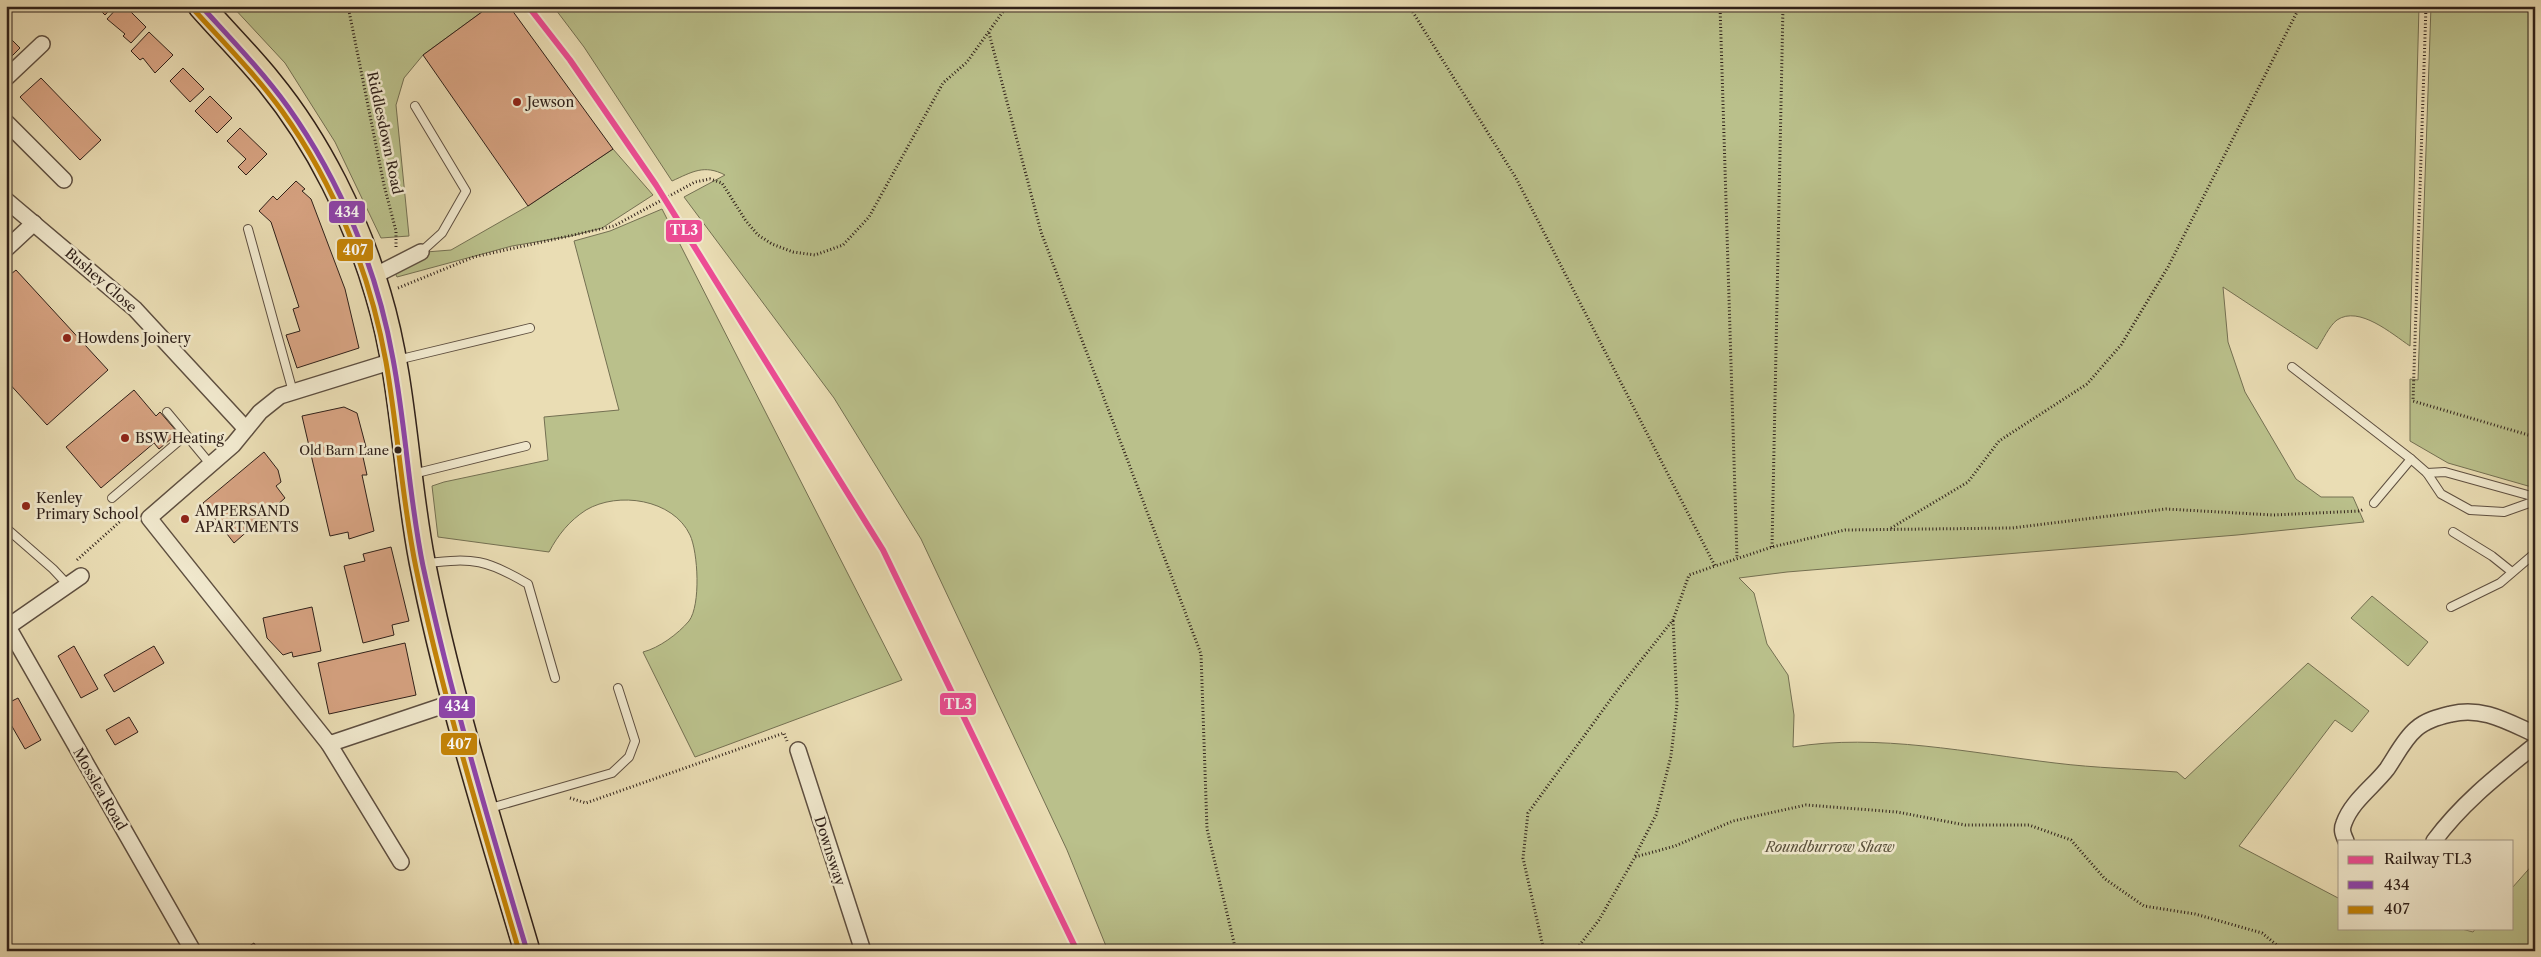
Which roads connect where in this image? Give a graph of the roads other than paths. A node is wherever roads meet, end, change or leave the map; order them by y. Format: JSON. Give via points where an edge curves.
{"nodes":[{"id":1,"x":201,"y":6,"type":"edge"},
{"id":2,"x":42,"y":44,"type":"dead end"},
{"id":3,"x":6,"y":78,"type":"edge"},
{"id":4,"x":415,"y":106,"type":"dead end"},
{"id":5,"x":6,"y":122,"type":"edge"},
{"id":6,"x":64,"y":180,"type":"dead end"},
{"id":7,"x":6,"y":200,"type":"edge"},
{"id":8,"x":34,"y":223,"type":"junction"},
{"id":9,"x":248,"y":229,"type":"dead end"},
{"id":10,"x":6,"y":249,"type":"edge"},
{"id":11,"x":421,"y":252,"type":"joint"},
{"id":12,"x":375,"y":285,"type":"junction"},
{"id":13,"x":530,"y":328,"type":"dead end"},
{"id":14,"x":393,"y":361,"type":"junction"},
{"id":15,"x":2292,"y":367,"type":"dead end"},
{"id":16,"x":293,"y":392,"type":"junction"},
{"id":17,"x":167,"y":412,"type":"dead end"},
{"id":18,"x":246,"y":429,"type":"junction"},
{"id":19,"x":186,"y":435,"type":"junction"},
{"id":20,"x":526,"y":446,"type":"dead end"},
{"id":21,"x":2411,"y":459,"type":"junction"},
{"id":22,"x":211,"y":465,"type":"junction"},
{"id":23,"x":2426,"y":473,"type":"junction"},
{"id":24,"x":408,"y":475,"type":"junction"},
{"id":25,"x":2535,"y":497,"type":"edge"},
{"id":26,"x":112,"y":498,"type":"dead end"},
{"id":27,"x":2535,"y":501,"type":"edge"},
{"id":28,"x":2374,"y":502,"type":"road end"},
{"id":29,"x":6,"y":528,"type":"edge"},
{"id":30,"x":2453,"y":532,"type":"dead end"},
{"id":31,"x":2535,"y":553,"type":"edge"},
{"id":32,"x":422,"y":563,"type":"junction"},
{"id":33,"x":2512,"y":572,"type":"junction"},
{"id":34,"x":81,"y":576,"type":"dead end"},
{"id":35,"x":68,"y":585,"type":"junction"},
{"id":36,"x":2451,"y":607,"type":"dead end"},
{"id":37,"x":7,"y":628,"type":"edge"},
{"id":38,"x":555,"y":678,"type":"dead end"},
{"id":39,"x":618,"y":688,"type":"dead end"},
{"id":40,"x":454,"y":702,"type":"junction"},
{"id":41,"x":2535,"y":734,"type":"edge"},
{"id":42,"x":330,"y":744,"type":"junction"},
{"id":43,"x":2535,"y":745,"type":"edge"},
{"id":44,"x":798,"y":750,"type":"road end"},
{"id":45,"x":486,"y":810,"type":"junction"},
{"id":46,"x":2346,"y":840,"type":"edge"},
{"id":47,"x":2435,"y":840,"type":"edge"},
{"id":48,"x":401,"y":862,"type":"dead end"},
{"id":49,"x":193,"y":951,"type":"edge"},
{"id":50,"x":526,"y":951,"type":"edge"},
{"id":51,"x":863,"y":951,"type":"edge"}],
"edges":[{"from":1,"to":12,"type":"highway","via":[[270,83],[314,146],[348,210]]},
{"from":2,"to":3,"type":"street"},
{"from":4,"to":11,"type":"lane","via":[[466,190],[442,233]]},
{"from":5,"to":6,"type":"street"},
{"from":7,"to":8,"type":"street","name":"Bushey Close"},
{"from":8,"to":10,"type":"street"},
{"from":8,"to":18,"type":"street","name":"Bushey Close","via":[[135,309]]},
{"from":9,"to":16,"type":"lane"},
{"from":11,"to":12,"type":"street","via":[[398,265]]},
{"from":12,"to":14,"type":"highway"},
{"from":13,"to":14,"type":"lane"},
{"from":14,"to":16,"type":"street"},
{"from":14,"to":24,"type":"highway"},
{"from":15,"to":21,"type":"lane"},
{"from":16,"to":18,"type":"street","via":[[270,402]]},
{"from":17,"to":19,"type":"lane"},
{"from":18,"to":22,"type":"street"},
{"from":19,"to":22,"type":"lane"},
{"from":19,"to":26,"type":"lane"},
{"from":20,"to":24,"type":"lane"},
{"from":21,"to":23,"type":"lane"},
{"from":21,"to":28,"type":"lane"},
{"from":22,"to":42,"type":"street","via":[[150,518]]},
{"from":23,"to":25,"type":"lane","via":[[2445,472]]},
{"from":23,"to":27,"type":"lane","via":[[2441,494],[2470,510],[2504,512]]},
{"from":24,"to":32,"type":"highway"},
{"from":29,"to":35,"type":"lane"},
{"from":30,"to":33,"type":"lane"},
{"from":31,"to":33,"type":"lane"},
{"from":32,"to":38,"type":"lane","via":[[484,562],[528,584]]},
{"from":32,"to":40,"type":"highway"},
{"from":33,"to":36,"type":"lane","via":[[2500,583]]},
{"from":34,"to":35,"type":"street"},
{"from":35,"to":37,"type":"street"},
{"from":37,"to":49,"type":"street","name":"Mosslea Road"},
{"from":39,"to":45,"type":"lane","via":[[635,741],[628,757],[612,773]]},
{"from":40,"to":42,"type":"street"},
{"from":40,"to":45,"type":"highway"},
{"from":41,"to":46,"type":"street","via":[[2477,711],[2453,713],[2427,721],[2415,729],[2385,771],[2355,803],[2344,822],[2342,832]]},
{"from":42,"to":48,"type":"street"},
{"from":43,"to":47,"type":"street","via":[[2477,792]]},
{"from":44,"to":51,"type":"street","name":"Downsway"},
{"from":45,"to":50,"type":"highway"}]}
